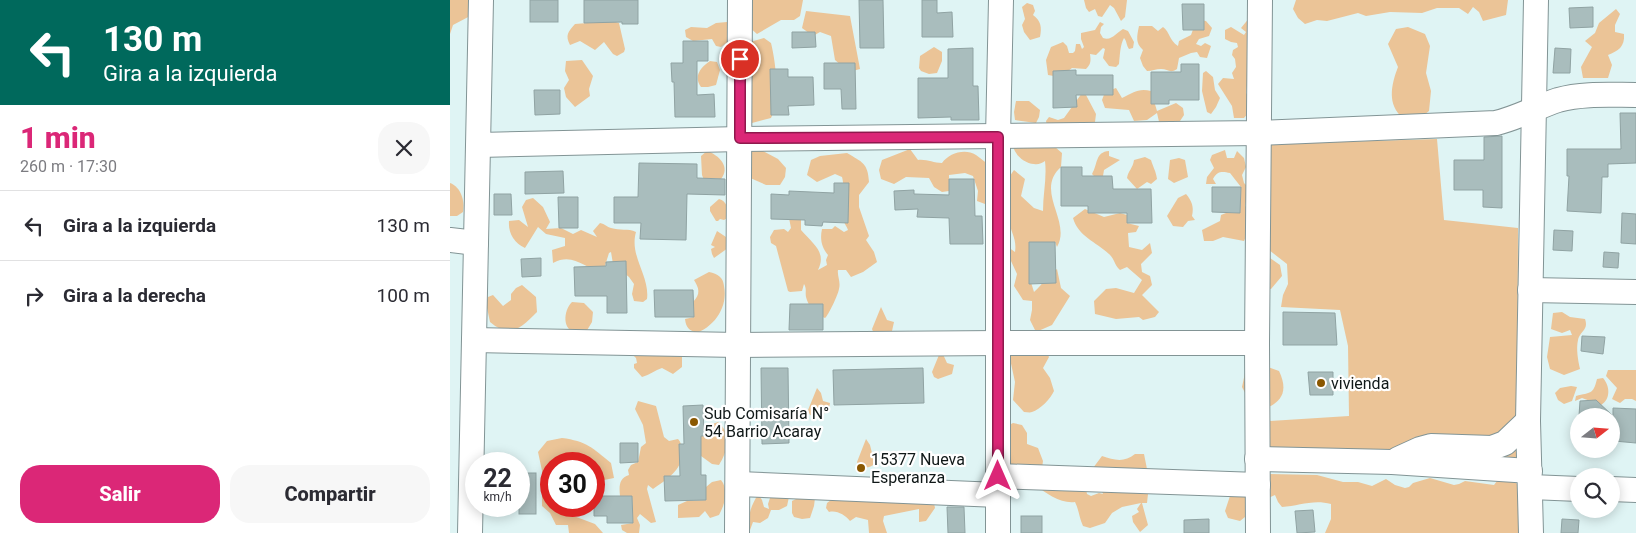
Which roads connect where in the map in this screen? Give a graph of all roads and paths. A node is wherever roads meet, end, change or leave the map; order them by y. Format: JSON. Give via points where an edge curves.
{"nodes":[{"id":1,"x":481,"y":0,"type":"edge"},
{"id":2,"x":740,"y":0,"type":"edge"},
{"id":3,"x":1001,"y":0,"type":"edge"},
{"id":4,"x":1260,"y":0,"type":"edge"},
{"id":5,"x":1536,"y":0,"type":"edge"},
{"id":6,"x":1636,"y":95,"type":"edge"},
{"id":7,"x":1534,"y":110,"type":"junction"},
{"id":8,"x":1260,"y":133,"type":"junction"},
{"id":9,"x":998,"y":137,"type":"junction"},
{"id":10,"x":740,"y":138,"type":"junction"},
{"id":11,"x":479,"y":145,"type":"junction"},
{"id":12,"x":450,"y":240,"type":"edge"},
{"id":13,"x":476,"y":243,"type":"junction"},
{"id":14,"x":1530,"y":290,"type":"junction"},
{"id":15,"x":1636,"y":292,"type":"edge"},
{"id":16,"x":474,"y":340,"type":"junction"},
{"id":17,"x":999,"y":343,"type":"junction"},
{"id":18,"x":1257,"y":343,"type":"junction"},
{"id":19,"x":738,"y":345,"type":"junction"},
{"id":20,"x":1528,"y":421,"type":"junction"},
{"id":21,"x":460,"y":458,"type":"edge"},
{"id":22,"x":1257,"y":459,"type":"junction"},
{"id":23,"x":1392,"y":462,"type":"junction"},
{"id":24,"x":1530,"y":479,"type":"junction"},
{"id":25,"x":738,"y":484,"type":"junction"},
{"id":26,"x":1258,"y":485,"type":"junction"},
{"id":27,"x":998,"y":486,"type":"junction"},
{"id":28,"x":1570,"y":486,"type":"edge"},
{"id":29,"x":1620,"y":489,"type":"edge"},
{"id":30,"x":1636,"y":490,"type":"edge"},
{"id":31,"x":470,"y":533,"type":"edge"},
{"id":32,"x":737,"y":533,"type":"edge"},
{"id":33,"x":998,"y":533,"type":"edge"},
{"id":34,"x":1258,"y":533,"type":"edge"},
{"id":35,"x":1531,"y":533,"type":"edge"}],
"edges":[{"from":1,"to":11,"type":"street"},
{"from":2,"to":10,"type":"street"},
{"from":3,"to":9,"type":"street"},
{"from":4,"to":8,"type":"street"},
{"from":5,"to":7,"type":"street"},
{"from":6,"to":7,"type":"street","via":[[1593,94],[1558,100]]},
{"from":7,"to":8,"type":"street","via":[[1496,123]]},
{"from":7,"to":14,"type":"street"},
{"from":8,"to":9,"type":"street"},
{"from":8,"to":18,"type":"street"},
{"from":9,"to":10,"type":"street"},
{"from":9,"to":17,"type":"street"},
{"from":10,"to":11,"type":"street"},
{"from":10,"to":19,"type":"street"},
{"from":11,"to":13,"type":"street"},
{"from":12,"to":13,"type":"street"},
{"from":13,"to":16,"type":"street"},
{"from":14,"to":15,"type":"street"},
{"from":14,"to":20,"type":"street"},
{"from":16,"to":19,"type":"street"},
{"from":16,"to":21,"type":"street"},
{"from":17,"to":18,"type":"street"},
{"from":17,"to":19,"type":"street"},
{"from":17,"to":27,"type":"street"},
{"from":18,"to":22,"type":"street"},
{"from":19,"to":25,"type":"street"},
{"from":20,"to":23,"type":"street","via":[[1505,442],[1492,448],[1431,446]]},
{"from":20,"to":24,"type":"street"},
{"from":21,"to":31,"type":"street"},
{"from":22,"to":23,"type":"street"},
{"from":22,"to":26,"type":"street"},
{"from":23,"to":24,"type":"street"},
{"from":24,"to":28,"type":"street"},
{"from":24,"to":35,"type":"street"},
{"from":25,"to":27,"type":"street"},
{"from":25,"to":32,"type":"street"},
{"from":26,"to":27,"type":"street"},
{"from":26,"to":34,"type":"street"},
{"from":27,"to":33,"type":"street"},
{"from":29,"to":30,"type":"street"}]}
